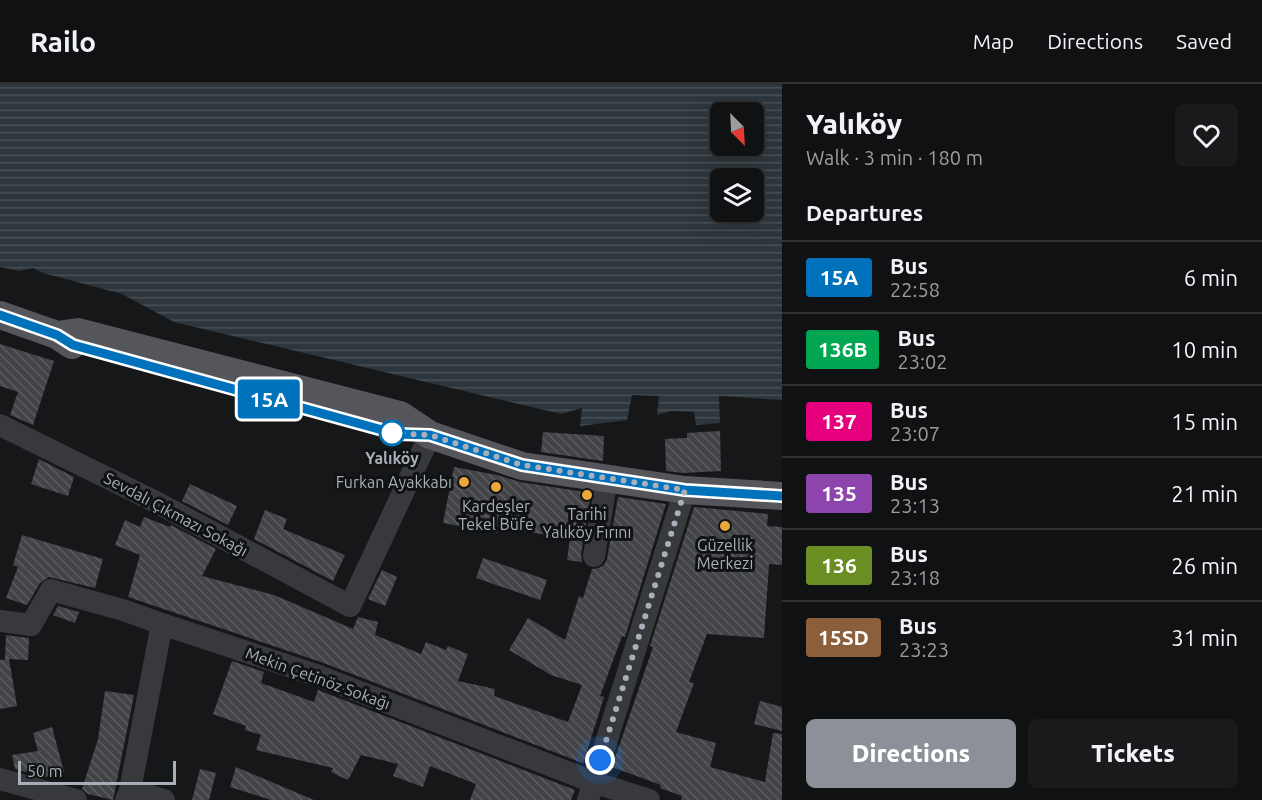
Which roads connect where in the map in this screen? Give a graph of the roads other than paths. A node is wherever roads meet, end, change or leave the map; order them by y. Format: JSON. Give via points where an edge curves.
{"nodes":[{"id":1,"x":0,"y":315,"type":"edge"},
{"id":2,"x":0,"y":425,"type":"edge"},
{"id":3,"x":430,"y":435,"type":"junction"},
{"id":4,"x":607,"y":478,"type":"junction"},
{"id":5,"x":685,"y":490,"type":"junction"},
{"id":6,"x":782,"y":496,"type":"edge"},
{"id":7,"x":594,"y":556,"type":"dead end"},
{"id":8,"x":0,"y":621,"type":"edge"},
{"id":9,"x":162,"y":624,"type":"junction"},
{"id":10,"x":0,"y":779,"type":"edge"},
{"id":11,"x":590,"y":791,"type":"edge"},
{"id":12,"x":128,"y":795,"type":"edge"},
{"id":13,"x":76,"y":800,"type":"edge"},
{"id":14,"x":164,"y":800,"type":"edge"},
{"id":15,"x":649,"y":800,"type":"edge"}],
"edges":[{"from":1,"to":3,"type":"main road","via":[[57,335],[73,345],[397,434]]},
{"from":2,"to":3,"type":"street","name":"Sevdalı Çıkmazı Sokağı","via":[[152,500],[350,606]]},
{"from":3,"to":4,"type":"main road","via":[[522,465]]},
{"from":4,"to":5,"type":"main road"},
{"from":4,"to":7,"type":"street"},
{"from":5,"to":6,"type":"main road"},
{"from":5,"to":11,"type":"street"},
{"from":8,"to":9,"type":"street","name":"Mekin Çetinöz Sokağı","via":[[31,625],[51,590]]},
{"from":9,"to":11,"type":"street","name":"Mekin Çetinöz Sokağı","via":[[316,675]]},
{"from":9,"to":12,"type":"street"},
{"from":10,"to":13,"type":"street"},
{"from":11,"to":15,"type":"street","name":"Mekin Çetinöz Sokağı"},
{"from":12,"to":14,"type":"street"}]}
